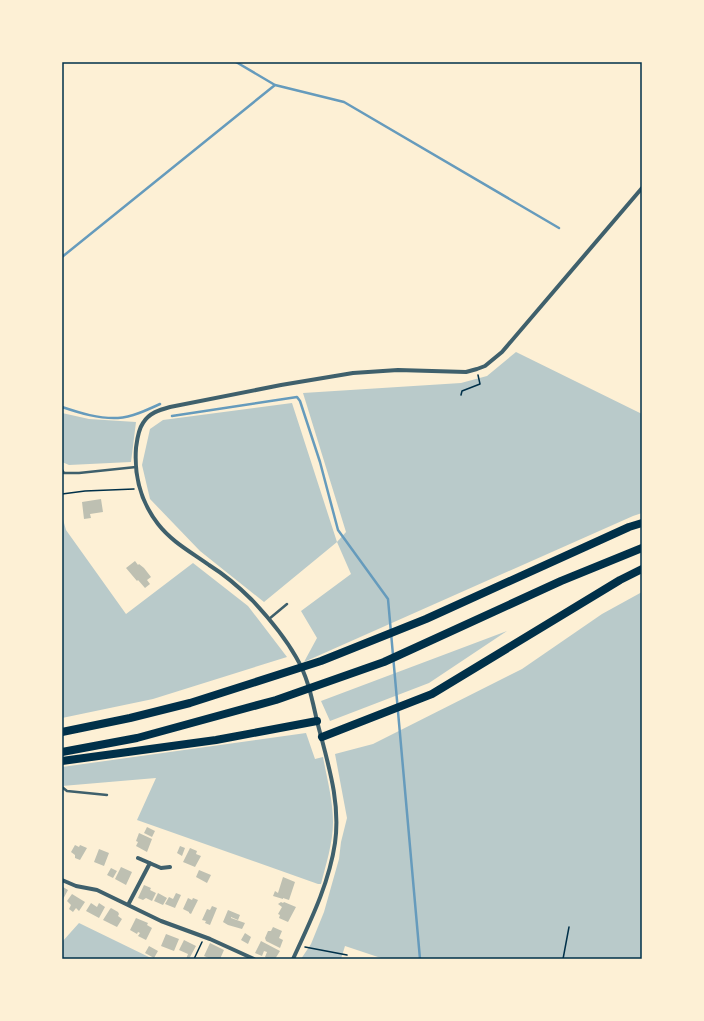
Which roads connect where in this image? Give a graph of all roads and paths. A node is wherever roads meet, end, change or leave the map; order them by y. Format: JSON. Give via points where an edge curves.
{"nodes":[{"id":1,"x":642,"y":188,"type":"edge"},
{"id":2,"x":477,"y":370,"type":"junction"},
{"id":3,"x":461,"y":395,"type":"dead end"},
{"id":4,"x":136,"y":467,"type":"junction"},
{"id":5,"x":62,"y":470,"type":"edge"},
{"id":6,"x":139,"y":488,"type":"junction"},
{"id":7,"x":62,"y":494,"type":"edge"},
{"id":8,"x":642,"y":523,"type":"edge"},
{"id":9,"x":642,"y":548,"type":"edge"},
{"id":10,"x":642,"y":569,"type":"edge"},
{"id":11,"x":287,"y":604,"type":"dead end"},
{"id":12,"x":269,"y":620,"type":"junction"},
{"id":13,"x":317,"y":721,"type":"junction"},
{"id":14,"x":62,"y":732,"type":"edge"},
{"id":15,"x":322,"y":737,"type":"junction"},
{"id":16,"x":62,"y":752,"type":"edge"},
{"id":17,"x":62,"y":761,"type":"edge"},
{"id":18,"x":62,"y":787,"type":"edge"},
{"id":19,"x":107,"y":795,"type":"dead end"},
{"id":20,"x":138,"y":858,"type":"dead end"},
{"id":21,"x":150,"y":863,"type":"junction"},
{"id":22,"x":170,"y":867,"type":"dead end"},
{"id":23,"x":62,"y":880,"type":"edge"},
{"id":24,"x":128,"y":905,"type":"junction"},
{"id":25,"x":569,"y":927,"type":"dead end"},
{"id":26,"x":204,"y":937,"type":"junction"},
{"id":27,"x":299,"y":946,"type":"junction"},
{"id":28,"x":347,"y":955,"type":"dead end"},
{"id":29,"x":194,"y":959,"type":"edge"},
{"id":30,"x":254,"y":959,"type":"edge"},
{"id":31,"x":293,"y":959,"type":"edge"},
{"id":32,"x":563,"y":959,"type":"edge"}],
"edges":[{"from":1,"to":2,"type":"street","via":[[502,352]]},
{"from":2,"to":3,"type":"path","via":[[480,384],[462,391]]},
{"from":2,"to":4,"type":"street","via":[[353,373],[166,408],[151,414],[141,425],[137,441]]},
{"from":4,"to":5,"type":"lane","via":[[79,473],[64,473]]},
{"from":4,"to":6,"type":"street"},
{"from":6,"to":7,"type":"path"},
{"from":6,"to":12,"type":"street","via":[[150,512],[166,533],[183,548],[229,579]]},
{"from":8,"to":14,"type":"highway","via":[[426,619],[321,661],[167,709]]},
{"from":9,"to":16,"type":"highway","via":[[561,581],[384,662],[276,700],[137,738]]},
{"from":10,"to":15,"type":"highway","via":[[432,694]]},
{"from":11,"to":12,"type":"lane"},
{"from":12,"to":13,"type":"street","via":[[296,656],[312,698]]},
{"from":13,"to":15,"type":"street"},
{"from":13,"to":17,"type":"highway","via":[[216,740]]},
{"from":15,"to":27,"type":"street","via":[[336,799],[335,842],[332,862]]},
{"from":18,"to":19,"type":"lane","via":[[67,791]]},
{"from":20,"to":21,"type":"street"},
{"from":21,"to":22,"type":"street","via":[[160,868]]},
{"from":21,"to":24,"type":"street"},
{"from":23,"to":24,"type":"street","via":[[97,890]]},
{"from":24,"to":26,"type":"street"},
{"from":25,"to":32,"type":"path"},
{"from":26,"to":29,"type":"path"},
{"from":26,"to":30,"type":"street"},
{"from":27,"to":28,"type":"path"},
{"from":27,"to":31,"type":"street"}]}
